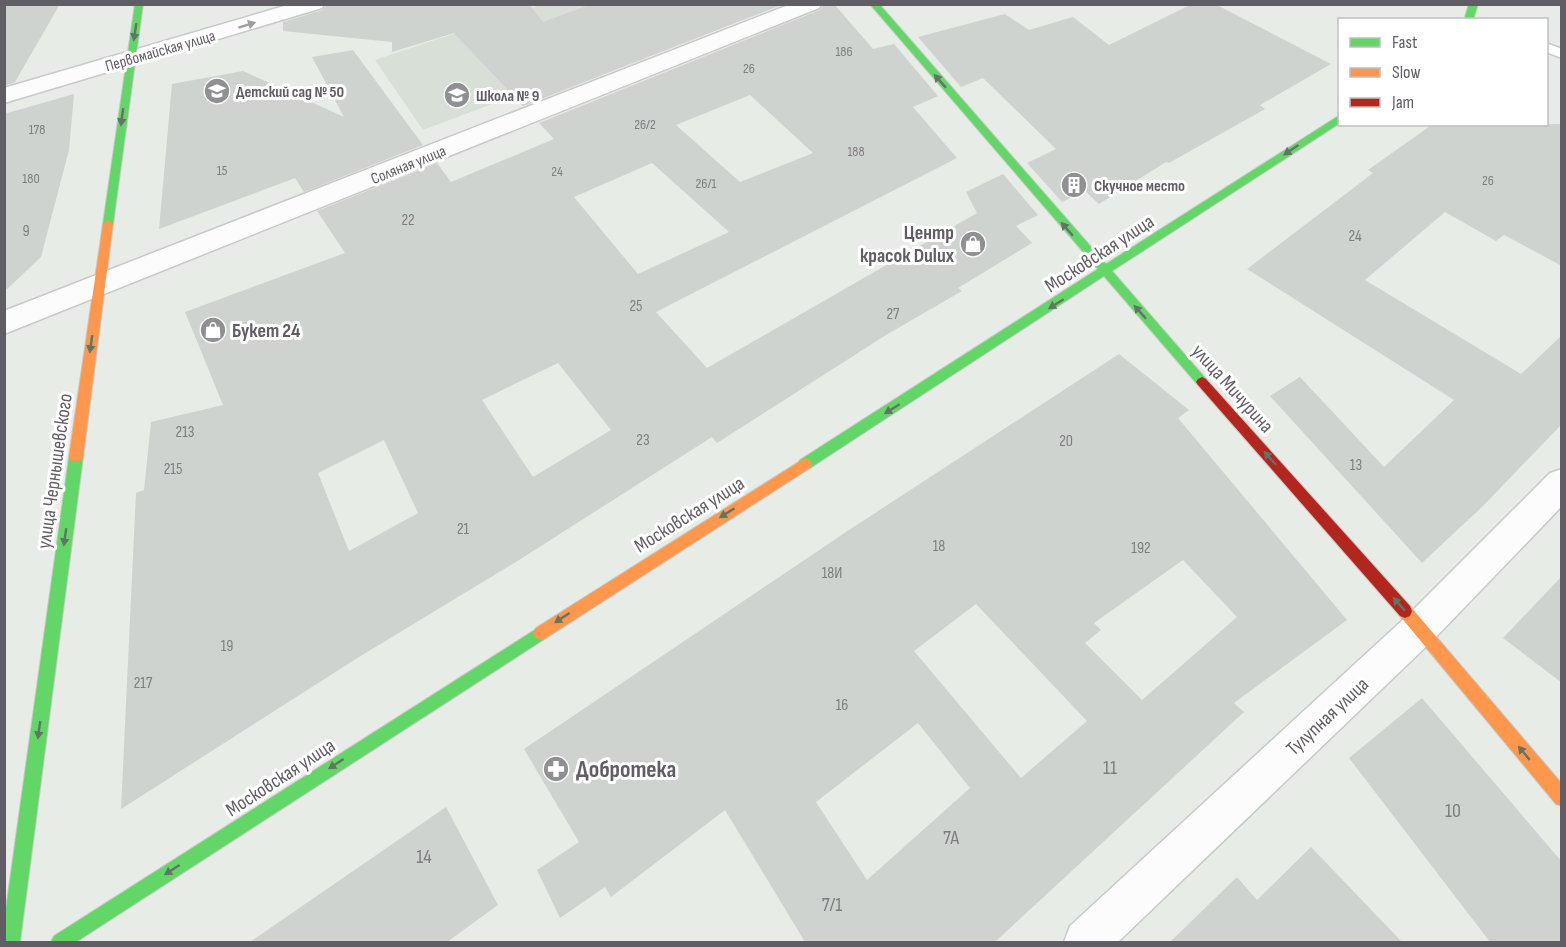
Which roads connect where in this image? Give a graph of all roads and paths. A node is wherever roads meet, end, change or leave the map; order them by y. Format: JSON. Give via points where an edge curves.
{"nodes":[{"id":1,"x":140,"y":4,"type":"edge"},
{"id":2,"x":315,"y":4,"type":"edge"},
{"id":3,"x":812,"y":4,"type":"edge"},
{"id":4,"x":874,"y":4,"type":"edge"},
{"id":5,"x":1548,"y":48,"type":"edge"},
{"id":6,"x":1562,"y":54,"type":"edge"},
{"id":7,"x":131,"y":59,"type":"junction"},
{"id":8,"x":4,"y":96,"type":"edge"},
{"id":9,"x":1338,"y":119,"type":"edge"},
{"id":10,"x":1106,"y":273,"type":"junction"},
{"id":11,"x":99,"y":286,"type":"junction"},
{"id":12,"x":4,"y":323,"type":"edge"},
{"id":13,"x":1562,"y":483,"type":"edge"},
{"id":14,"x":1420,"y":628,"type":"junction"},
{"id":15,"x":1562,"y":798,"type":"edge"},
{"id":16,"x":11,"y":942,"type":"edge"},
{"id":17,"x":60,"y":942,"type":"edge"},
{"id":18,"x":1086,"y":942,"type":"edge"}],
"edges":[{"from":1,"to":7,"type":"main road","name":"улица Чернышевского","one_way":true},
{"from":7,"to":2,"type":"street","name":"Первомайская улица","one_way":true},
{"from":3,"to":11,"type":"street","name":"Соляная улица"},
{"from":10,"to":4,"type":"main road","name":"улица Мичурина","one_way":true},
{"from":5,"to":6,"type":"lane"},
{"from":7,"to":8,"type":"street","name":"Первомайская улица"},
{"from":7,"to":11,"type":"main road","name":"улица Чернышевского","one_way":true},
{"from":9,"to":10,"type":"main road","name":"Московская улица","one_way":true},
{"from":14,"to":10,"type":"main road","name":"улица Мичурина","one_way":true},
{"from":10,"to":17,"type":"main road","name":"Московская улица","one_way":true},
{"from":11,"to":12,"type":"street","name":"Соляная улица"},
{"from":11,"to":16,"type":"main road","name":"улица Чернышевского","one_way":true},
{"from":13,"to":14,"type":"street","name":"Тулупная улица"},
{"from":15,"to":14,"type":"main road","name":"улица Мичурина","one_way":true},
{"from":14,"to":18,"type":"street","name":"Тулупная улица"}]}
